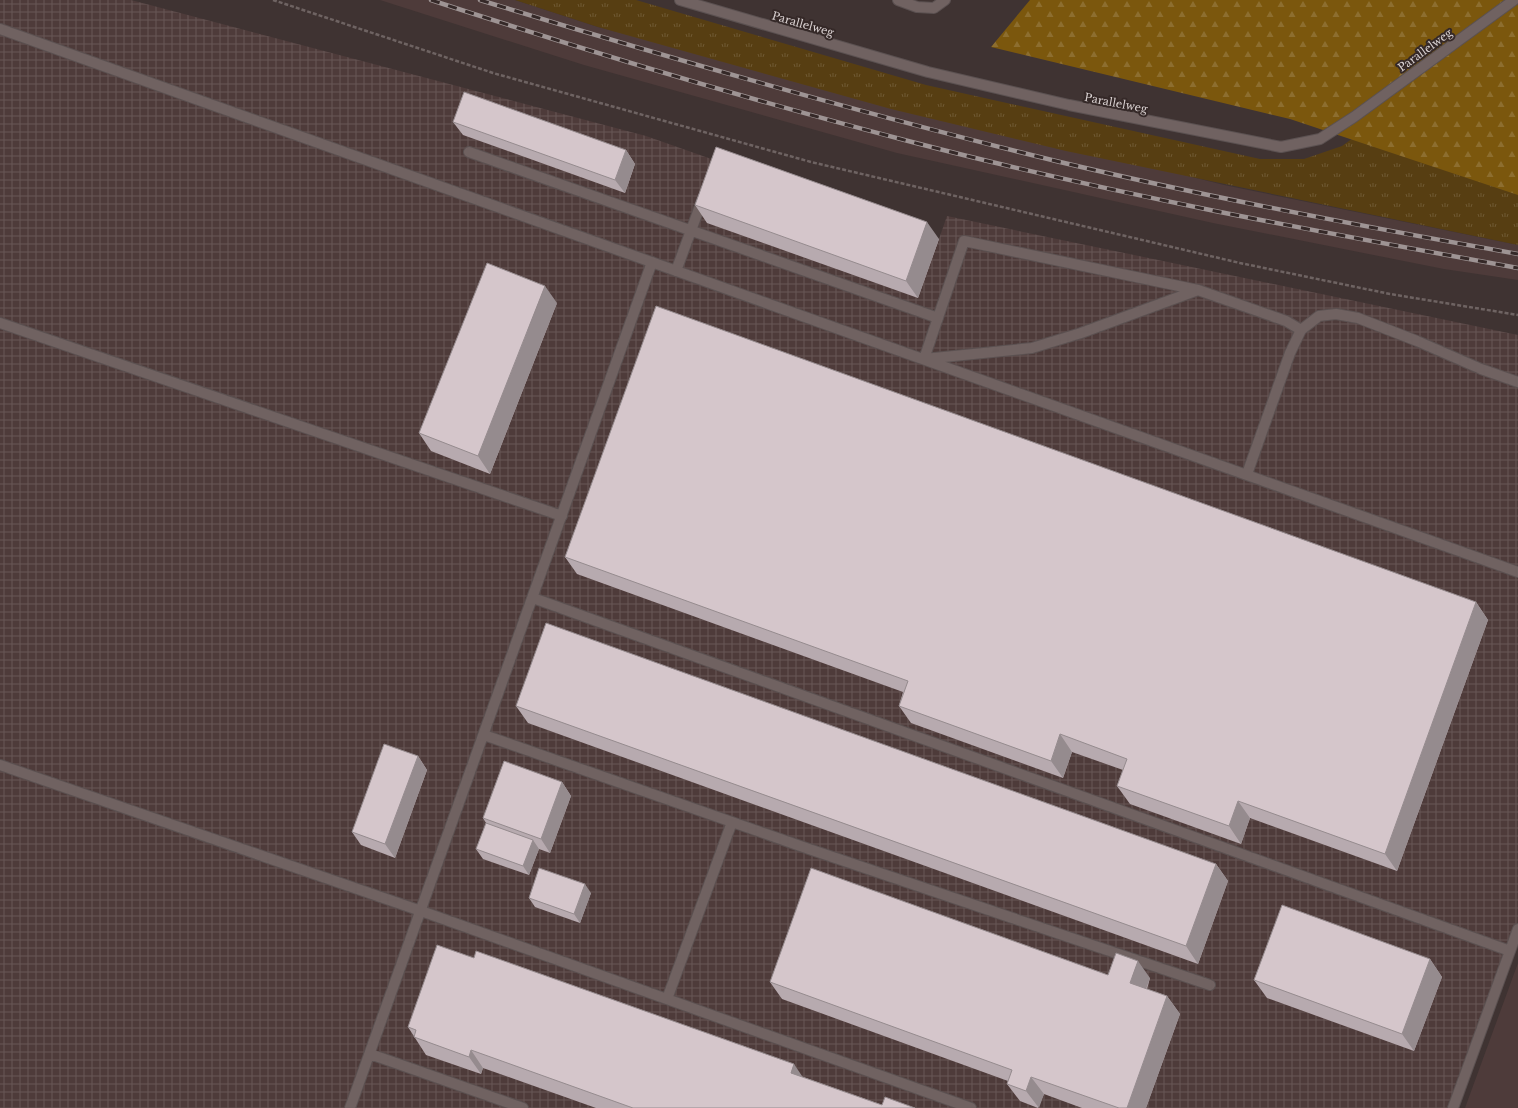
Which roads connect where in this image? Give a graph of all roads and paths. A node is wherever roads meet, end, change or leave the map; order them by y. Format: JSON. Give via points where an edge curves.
{"nodes":[{"id":1,"x":273,"y":0,"type":"edge"},
{"id":2,"x":680,"y":0,"type":"edge"},
{"id":3,"x":898,"y":0,"type":"edge"},
{"id":4,"x":945,"y":0,"type":"edge"},
{"id":5,"x":1514,"y":0,"type":"edge"},
{"id":6,"x":0,"y":29,"type":"edge"},
{"id":7,"x":469,"y":152,"type":"dead end"},
{"id":8,"x":706,"y":189,"type":"edge"},
{"id":9,"x":691,"y":230,"type":"junction"},
{"id":10,"x":652,"y":262,"type":"junction"},
{"id":11,"x":676,"y":271,"type":"junction"},
{"id":12,"x":1198,"y":290,"type":"junction"},
{"id":13,"x":1518,"y":315,"type":"edge"},
{"id":14,"x":938,"y":318,"type":"junction"},
{"id":15,"x":0,"y":323,"type":"edge"},
{"id":16,"x":1301,"y":330,"type":"junction"},
{"id":17,"x":924,"y":359,"type":"junction"},
{"id":18,"x":1518,"y":382,"type":"edge"},
{"id":19,"x":1247,"y":474,"type":"junction"},
{"id":20,"x":562,"y":516,"type":"junction"},
{"id":21,"x":1518,"y":572,"type":"edge"},
{"id":22,"x":533,"y":598,"type":"junction"},
{"id":23,"x":484,"y":735,"type":"junction"},
{"id":24,"x":0,"y":765,"type":"edge"},
{"id":25,"x":732,"y":822,"type":"junction"},
{"id":26,"x":421,"y":911,"type":"junction"},
{"id":27,"x":1518,"y":929,"type":"edge"},
{"id":28,"x":1510,"y":950,"type":"junction"},
{"id":29,"x":1210,"y":985,"type":"dead end"},
{"id":30,"x":667,"y":999,"type":"junction"},
{"id":31,"x":370,"y":1054,"type":"junction"},
{"id":32,"x":350,"y":1108,"type":"edge"},
{"id":33,"x":522,"y":1108,"type":"edge"},
{"id":34,"x":970,"y":1108,"type":"edge"},
{"id":35,"x":1452,"y":1108,"type":"edge"}],
"edges":[{"from":1,"to":13,"type":"path","via":[[493,73],[811,162],[1240,263],[1390,294]]},
{"from":2,"to":5,"type":"street","name":"Parallelweg","via":[[928,72],[1069,105],[1281,147],[1320,139]]},
{"from":3,"to":4,"type":"street","via":[[918,7],[934,8]]},
{"from":6,"to":10,"type":"street"},
{"from":7,"to":9,"type":"street"},
{"from":8,"to":9,"type":"street"},
{"from":9,"to":11,"type":"street"},
{"from":9,"to":14,"type":"street"},
{"from":10,"to":11,"type":"street"},
{"from":10,"to":20,"type":"street"},
{"from":11,"to":17,"type":"street"},
{"from":12,"to":14,"type":"street","via":[[964,241]]},
{"from":12,"to":16,"type":"street","via":[[1286,321]]},
{"from":12,"to":17,"type":"street","via":[[1081,333],[1032,348]]},
{"from":14,"to":17,"type":"street"},
{"from":15,"to":20,"type":"street"},
{"from":16,"to":18,"type":"street","via":[[1319,316],[1336,314],[1358,318]]},
{"from":16,"to":19,"type":"street","via":[[1290,353]]},
{"from":17,"to":19,"type":"street"},
{"from":19,"to":21,"type":"street"},
{"from":20,"to":22,"type":"street"},
{"from":22,"to":23,"type":"street"},
{"from":22,"to":28,"type":"street"},
{"from":23,"to":25,"type":"street"},
{"from":23,"to":26,"type":"street"},
{"from":24,"to":26,"type":"street"},
{"from":25,"to":29,"type":"street"},
{"from":25,"to":30,"type":"street"},
{"from":26,"to":30,"type":"street"},
{"from":26,"to":31,"type":"street"},
{"from":27,"to":28,"type":"street"},
{"from":28,"to":35,"type":"street"},
{"from":30,"to":34,"type":"street"},
{"from":31,"to":32,"type":"street"},
{"from":31,"to":33,"type":"street"}]}
